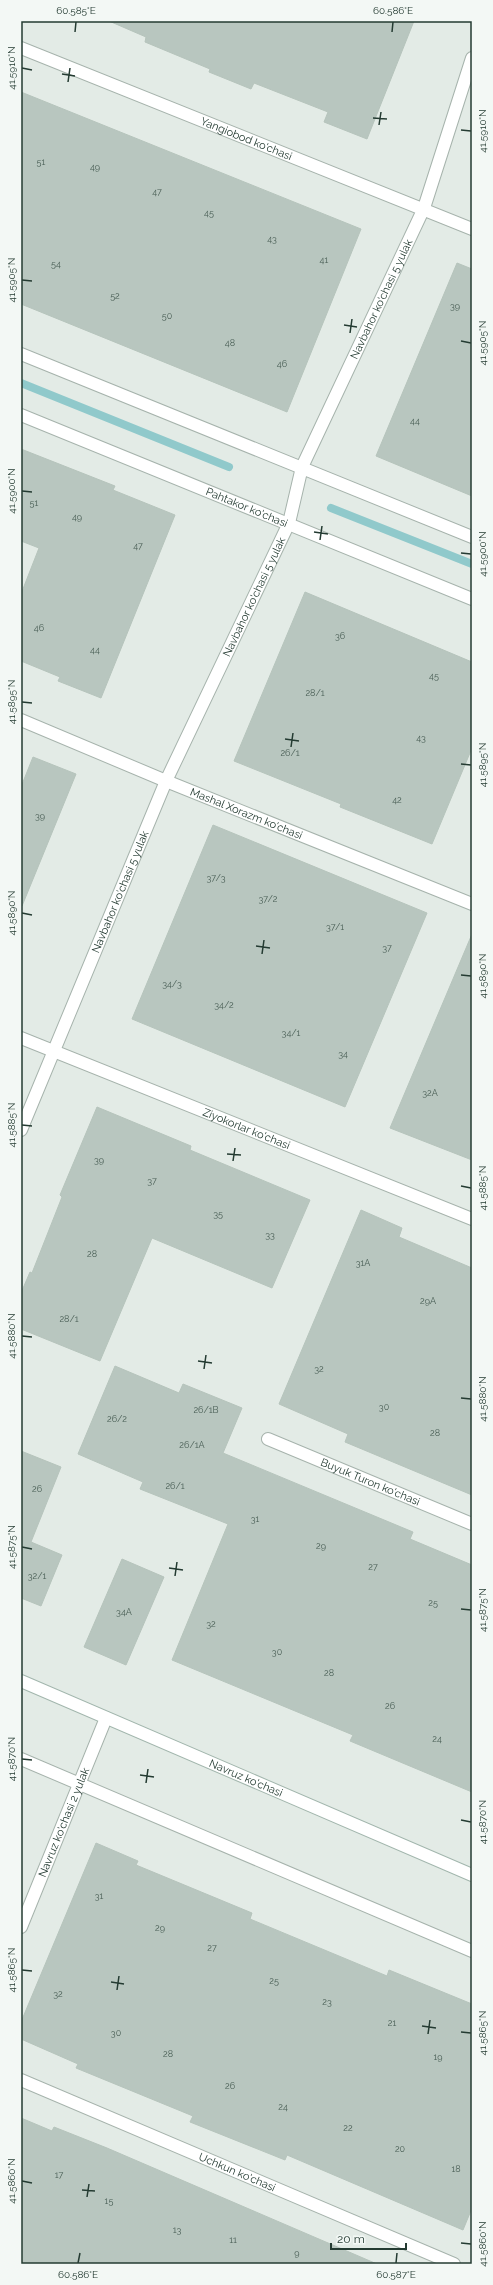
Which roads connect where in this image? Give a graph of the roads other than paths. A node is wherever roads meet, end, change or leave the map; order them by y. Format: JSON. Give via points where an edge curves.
{"nodes":[{"id":1,"x":21,"y":48,"type":"edge"},
{"id":2,"x":472,"y":58,"type":"edge"},
{"id":3,"x":424,"y":208,"type":"junction"},
{"id":4,"x":472,"y":229,"type":"edge"},
{"id":5,"x":21,"y":354,"type":"edge"},
{"id":6,"x":21,"y":415,"type":"edge"},
{"id":7,"x":302,"y":467,"type":"junction"},
{"id":8,"x":288,"y":523,"type":"junction"},
{"id":9,"x":472,"y":537,"type":"edge"},
{"id":10,"x":472,"y":599,"type":"edge"},
{"id":11,"x":21,"y":720,"type":"edge"},
{"id":12,"x":166,"y":781,"type":"junction"},
{"id":13,"x":472,"y":904,"type":"edge"},
{"id":14,"x":21,"y":1038,"type":"edge"},
{"id":15,"x":54,"y":1052,"type":"junction"},
{"id":16,"x":21,"y":1130,"type":"edge"},
{"id":17,"x":472,"y":1219,"type":"edge"},
{"id":18,"x":268,"y":1439,"type":"dead end"},
{"id":19,"x":472,"y":1524,"type":"edge"},
{"id":20,"x":21,"y":1681,"type":"edge"},
{"id":21,"x":106,"y":1718,"type":"junction"},
{"id":22,"x":21,"y":1759,"type":"edge"},
{"id":23,"x":79,"y":1782,"type":"junction"},
{"id":24,"x":472,"y":1875,"type":"edge"},
{"id":25,"x":21,"y":1927,"type":"edge"},
{"id":26,"x":472,"y":1951,"type":"edge"},
{"id":27,"x":21,"y":2080,"type":"edge"},
{"id":28,"x":454,"y":2264,"type":"edge"}],
"edges":[{"from":1,"to":3,"type":"street","name":"Yangiobod ko'chasi"},
{"from":2,"to":3,"type":"street","name":"Navbahor ko'chasi 5 yulak"},
{"from":3,"to":4,"type":"street","name":"Yangiobod ko'chasi"},
{"from":3,"to":7,"type":"street","name":"Navbahor ko'chasi 5 yulak"},
{"from":5,"to":7,"type":"street"},
{"from":6,"to":8,"type":"street","name":"Pahtakor ko'chasi"},
{"from":7,"to":8,"type":"street","name":"Navbahor ko'chasi 5 yulak"},
{"from":7,"to":9,"type":"street"},
{"from":8,"to":10,"type":"street","name":"Pahtakor ko'chasi"},
{"from":8,"to":12,"type":"street","name":"Navbahor ko'chasi 5 yulak"},
{"from":11,"to":12,"type":"street","name":"Mashal Xorazm ko'chasi"},
{"from":12,"to":13,"type":"street","name":"Mashal Xorazm ko'chasi"},
{"from":12,"to":15,"type":"street","name":"Navbahor ko'chasi 5 yulak"},
{"from":14,"to":15,"type":"street","name":"Ziyokorlar ko'chasi"},
{"from":15,"to":16,"type":"street","name":"Navbahor ko'chasi 5 yulak"},
{"from":15,"to":17,"type":"street","name":"Ziyokorlar ko'chasi"},
{"from":18,"to":19,"type":"street","name":"Buyuk Turon ko'chasi"},
{"from":20,"to":21,"type":"street","name":"Navruz ko'chasi"},
{"from":21,"to":23,"type":"street","name":"Navruz ko'chasi 2 yulak"},
{"from":21,"to":24,"type":"street","name":"Navruz ko'chasi"},
{"from":22,"to":23,"type":"street"},
{"from":23,"to":25,"type":"street","name":"Navruz ko'chasi 2 yulak"},
{"from":23,"to":26,"type":"street"},
{"from":27,"to":28,"type":"street","name":"Uchkun ko'chasi"}]}
